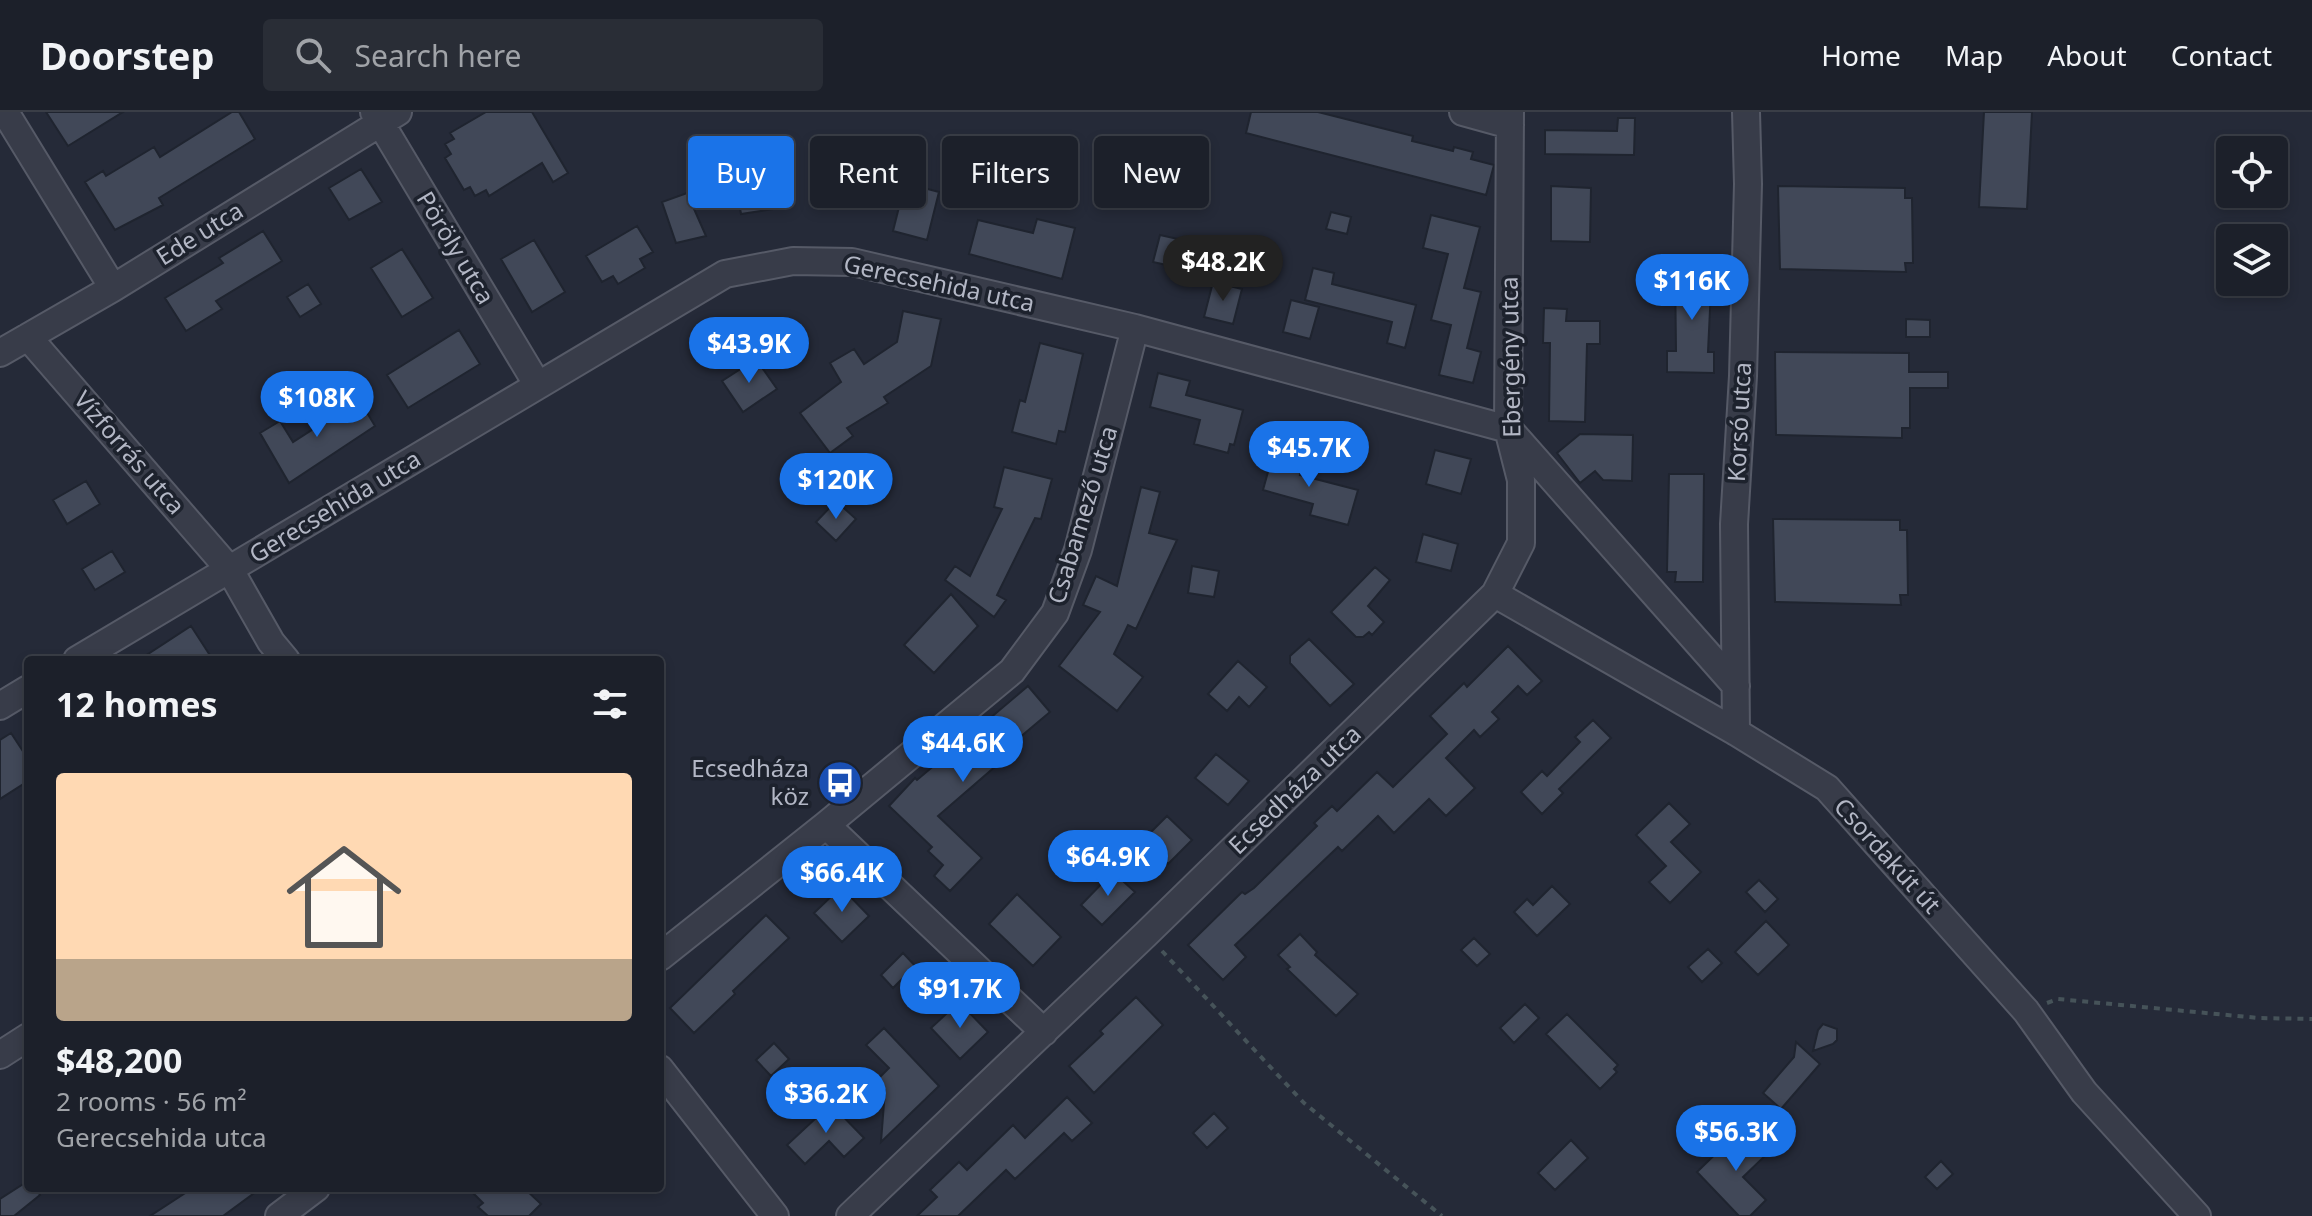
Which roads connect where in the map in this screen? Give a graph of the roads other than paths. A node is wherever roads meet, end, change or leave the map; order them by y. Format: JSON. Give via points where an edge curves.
{"nodes":[{"id":1,"x":5,"y":112,"type":"edge"},
{"id":2,"x":1463,"y":112,"type":"edge"},
{"id":3,"x":1746,"y":112,"type":"edge"},
{"id":4,"x":384,"y":116,"type":"edge"},
{"id":5,"x":1510,"y":118,"type":"edge"},
{"id":6,"x":113,"y":288,"type":"junction"},
{"id":7,"x":1135,"y":328,"type":"junction"},
{"id":8,"x":28,"y":337,"type":"junction"},
{"id":9,"x":0,"y":353,"type":"edge"},
{"id":10,"x":537,"y":384,"type":"junction"},
{"id":11,"x":1508,"y":429,"type":"junction"},
{"id":12,"x":230,"y":570,"type":"junction"},
{"id":13,"x":1495,"y":594,"type":"junction"},
{"id":14,"x":84,"y":656,"type":"edge"},
{"id":15,"x":283,"y":656,"type":"edge"},
{"id":16,"x":1736,"y":686,"type":"junction"},
{"id":17,"x":24,"y":691,"type":"edge"},
{"id":18,"x":0,"y":706,"type":"edge"},
{"id":19,"x":1736,"y":732,"type":"junction"},
{"id":20,"x":826,"y":825,"type":"junction"},
{"id":21,"x":664,"y":954,"type":"edge"},
{"id":22,"x":1044,"y":1032,"type":"junction"},
{"id":23,"x":24,"y":1040,"type":"edge"},
{"id":24,"x":0,"y":1055,"type":"edge"},
{"id":25,"x":664,"y":1074,"type":"edge"},
{"id":26,"x":311,"y":1192,"type":"edge"},
{"id":27,"x":279,"y":1216,"type":"edge"},
{"id":28,"x":775,"y":1216,"type":"edge"},
{"id":29,"x":850,"y":1216,"type":"edge"},
{"id":30,"x":2197,"y":1216,"type":"edge"}],
"edges":[{"from":1,"to":6,"type":"street"},
{"from":2,"to":5,"type":"street"},
{"from":3,"to":16,"type":"street","name":"Korsó utca","via":[[1743,376],[1734,524]]},
{"from":4,"to":6,"type":"street","name":"Ede utca"},
{"from":4,"to":10,"type":"street","name":"Pöröly utca"},
{"from":5,"to":11,"type":"street","name":"Ebergény utca"},
{"from":6,"to":8,"type":"street","name":"Ede utca"},
{"from":7,"to":10,"type":"street","name":"Gerecsehida utca","via":[[852,262],[793,261],[725,274]]},
{"from":7,"to":11,"type":"street","name":"Gerecsehida utca"},
{"from":7,"to":20,"type":"street","name":"Csabamező utca","via":[[1078,550],[1055,613],[1012,671]]},
{"from":8,"to":9,"type":"street","name":"Ede utca"},
{"from":8,"to":12,"type":"street","name":"Vízforrás utca"},
{"from":10,"to":12,"type":"street","name":"Gerecsehida utca"},
{"from":11,"to":13,"type":"street","name":"Ebergény utca","via":[[1521,480],[1521,543]]},
{"from":11,"to":16,"type":"street"},
{"from":12,"to":14,"type":"street","name":"Gerecsehida utca"},
{"from":12,"to":15,"type":"street","name":"Vízforrás utca"},
{"from":13,"to":19,"type":"street","name":"Csordakút út"},
{"from":13,"to":22,"type":"street","name":"Ecsedháza utca"},
{"from":16,"to":19,"type":"street","name":"Korsó utca"},
{"from":17,"to":18,"type":"street"},
{"from":19,"to":30,"type":"street","name":"Csordakút út","via":[[1827,788],[2026,1011],[2084,1092]]},
{"from":20,"to":21,"type":"street","name":"Csabamező utca"},
{"from":20,"to":22,"type":"street"},
{"from":22,"to":29,"type":"street","name":"Ecsedháza utca"},
{"from":23,"to":24,"type":"street"},
{"from":25,"to":28,"type":"street"},
{"from":26,"to":27,"type":"street"}]}
